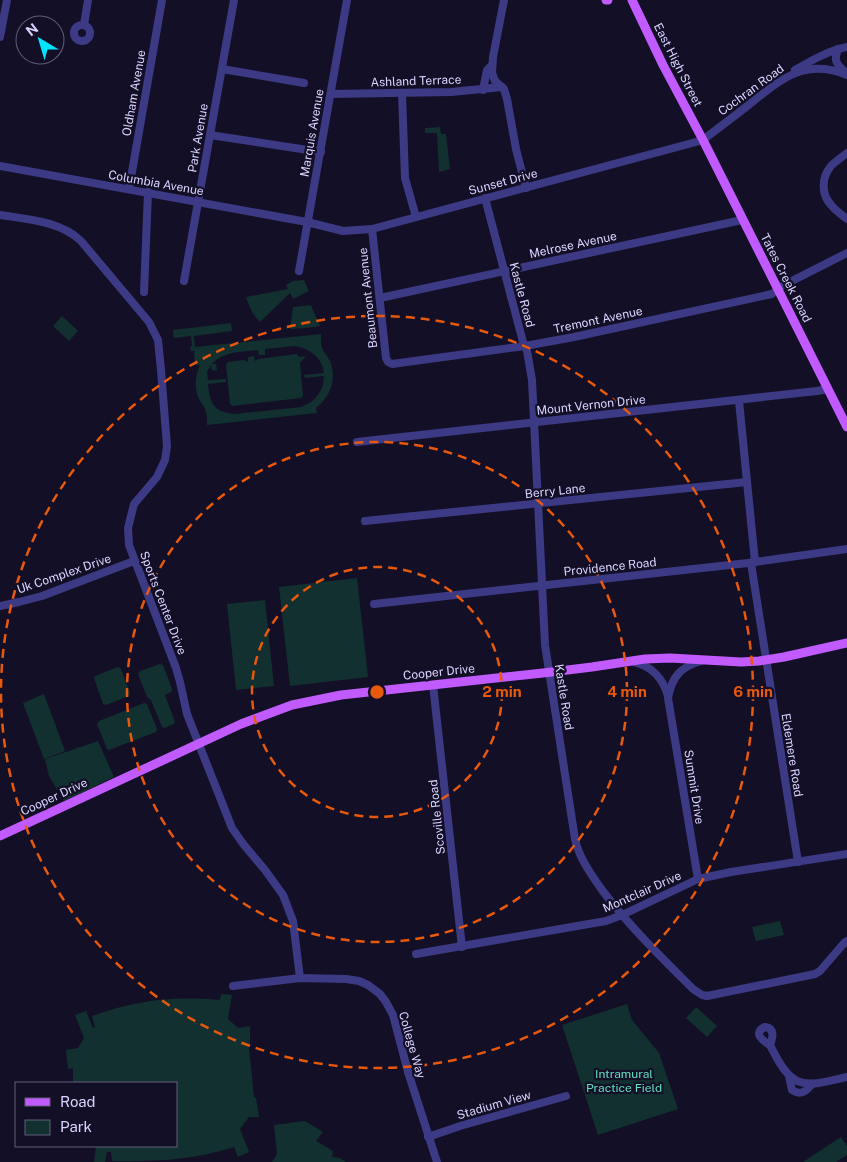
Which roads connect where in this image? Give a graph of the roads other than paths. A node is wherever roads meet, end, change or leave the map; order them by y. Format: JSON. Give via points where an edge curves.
{"nodes":[{"id":1,"x":5,"y":0,"type":"edge"},
{"id":2,"x":88,"y":0,"type":"edge"},
{"id":3,"x":162,"y":0,"type":"edge"},
{"id":4,"x":234,"y":0,"type":"edge"},
{"id":5,"x":347,"y":0,"type":"edge"},
{"id":6,"x":504,"y":0,"type":"edge"},
{"id":7,"x":632,"y":0,"type":"edge"},
{"id":8,"x":84,"y":24,"type":"dead end"},
{"id":9,"x":0,"y":37,"type":"edge"},
{"id":10,"x":847,"y":47,"type":"edge"},
{"id":11,"x":838,"y":49,"type":"junction"},
{"id":12,"x":492,"y":65,"type":"junction"},
{"id":13,"x":222,"y":69,"type":"junction"},
{"id":14,"x":847,"y":75,"type":"edge"},
{"id":15,"x":783,"y":78,"type":"junction"},
{"id":16,"x":304,"y":83,"type":"dead end"},
{"id":17,"x":502,"y":87,"type":"junction"},
{"id":18,"x":483,"y":90,"type":"junction"},
{"id":19,"x":402,"y":93,"type":"junction"},
{"id":20,"x":331,"y":94,"type":"junction"},
{"id":21,"x":210,"y":135,"type":"junction"},
{"id":22,"x":703,"y":140,"type":"junction"},
{"id":23,"x":321,"y":152,"type":"junction"},
{"id":24,"x":847,"y":153,"type":"edge"},
{"id":25,"x":0,"y":166,"type":"edge"},
{"id":26,"x":526,"y":188,"type":"junction"},
{"id":27,"x":128,"y":189,"type":"junction"},
{"id":28,"x":148,"y":192,"type":"junction"},
{"id":29,"x":485,"y":198,"type":"junction"},
{"id":30,"x":198,"y":202,"type":"junction"},
{"id":31,"x":0,"y":215,"type":"edge"},
{"id":32,"x":416,"y":217,"type":"junction"},
{"id":33,"x":742,"y":220,"type":"junction"},
{"id":34,"x":847,"y":220,"type":"edge"},
{"id":35,"x":307,"y":222,"type":"junction"},
{"id":36,"x":372,"y":229,"type":"junction"},
{"id":37,"x":847,"y":252,"type":"edge"},
{"id":38,"x":298,"y":271,"type":"dead end"},
{"id":39,"x":504,"y":272,"type":"junction"},
{"id":40,"x":184,"y":281,"type":"dead end"},
{"id":41,"x":778,"y":289,"type":"junction"},
{"id":42,"x":144,"y":292,"type":"dead end"},
{"id":43,"x":380,"y":298,"type":"junction"},
{"id":44,"x":525,"y":346,"type":"junction"},
{"id":45,"x":390,"y":363,"type":"joint"},
{"id":46,"x":828,"y":389,"type":"junction"},
{"id":47,"x":739,"y":401,"type":"junction"},
{"id":48,"x":535,"y":422,"type":"junction"},
{"id":49,"x":847,"y":427,"type":"edge"},
{"id":50,"x":357,"y":442,"type":"dead end"},
{"id":51,"x":748,"y":482,"type":"junction"},
{"id":52,"x":538,"y":504,"type":"junction"},
{"id":53,"x":365,"y":522,"type":"dead end"},
{"id":54,"x":847,"y":549,"type":"edge"},
{"id":55,"x":134,"y":561,"type":"junction"},
{"id":56,"x":753,"y":563,"type":"junction"},
{"id":57,"x":542,"y":586,"type":"junction"},
{"id":58,"x":374,"y":604,"type":"dead end"},
{"id":59,"x":0,"y":606,"type":"edge"},
{"id":60,"x":847,"y":643,"type":"edge"},
{"id":61,"x":766,"y":660,"type":"junction"},
{"id":62,"x":631,"y":661,"type":"junction"},
{"id":63,"x":703,"y":661,"type":"junction"},
{"id":64,"x":549,"y":672,"type":"junction"},
{"id":65,"x":433,"y":685,"type":"junction"},
{"id":66,"x":668,"y":698,"type":"junction"},
{"id":67,"x":198,"y":744,"type":"junction"},
{"id":68,"x":0,"y":836,"type":"edge"},
{"id":69,"x":847,"y":854,"type":"edge"},
{"id":70,"x":798,"y":862,"type":"junction"},
{"id":71,"x":698,"y":879,"type":"junction"},
{"id":72,"x":622,"y":915,"type":"junction"},
{"id":73,"x":847,"y":941,"type":"edge"},
{"id":74,"x":462,"y":947,"type":"junction"},
{"id":75,"x":416,"y":954,"type":"dead end"},
{"id":76,"x":300,"y":978,"type":"junction"},
{"id":77,"x":233,"y":986,"type":"dead end"},
{"id":78,"x":770,"y":1045,"type":"dead end"},
{"id":79,"x":790,"y":1076,"type":"junction"},
{"id":80,"x":847,"y":1076,"type":"edge"},
{"id":81,"x":812,"y":1084,"type":"junction"},
{"id":82,"x":566,"y":1096,"type":"dead end"},
{"id":83,"x":428,"y":1137,"type":"junction"},
{"id":84,"x":437,"y":1162,"type":"edge"}],
"edges":[{"from":1,"to":9,"type":"street"},
{"from":2,"to":8,"type":"street"},
{"from":3,"to":27,"type":"street","name":"Oldham Avenue"},
{"from":4,"to":13,"type":"street","name":"Park Avenue"},
{"from":5,"to":20,"type":"street","name":"Marquis Avenue"},
{"from":6,"to":12,"type":"street"},
{"from":7,"to":22,"type":"main road","name":"East High Street"},
{"from":10,"to":11,"type":"street"},
{"from":11,"to":14,"type":"street","via":[[836,62]]},
{"from":11,"to":15,"type":"street"},
{"from":12,"to":17,"type":"street","via":[[494,78]]},
{"from":12,"to":18,"type":"street","via":[[487,70]]},
{"from":13,"to":16,"type":"street"},
{"from":13,"to":21,"type":"street","name":"Park Avenue"},
{"from":14,"to":15,"type":"street","name":"Cochran Road","via":[[817,69]]},
{"from":15,"to":22,"type":"street","name":"Cochran Road"},
{"from":17,"to":18,"type":"street","name":"Ashland Terrace"},
{"from":17,"to":26,"type":"street"},
{"from":18,"to":19,"type":"street","name":"Ashland Terrace"},
{"from":19,"to":20,"type":"street","name":"Ashland Terrace"},
{"from":19,"to":32,"type":"street","via":[[405,178]]},
{"from":20,"to":23,"type":"street","name":"Marquis Avenue"},
{"from":21,"to":23,"type":"street"},
{"from":21,"to":30,"type":"street","name":"Park Avenue"},
{"from":22,"to":26,"type":"street","name":"Sunset Drive"},
{"from":22,"to":33,"type":"main road","name":"Tates Creek Road"},
{"from":23,"to":35,"type":"street","name":"Marquis Avenue"},
{"from":24,"to":34,"type":"street","via":[[830,168],[824,184],[826,199]]},
{"from":25,"to":27,"type":"street","name":"Columbia Avenue"},
{"from":26,"to":29,"type":"street","name":"Sunset Drive"},
{"from":27,"to":28,"type":"street","name":"Columbia Avenue"},
{"from":28,"to":30,"type":"street","name":"Columbia Avenue"},
{"from":28,"to":42,"type":"street"},
{"from":29,"to":32,"type":"street","name":"Sunset Drive"},
{"from":29,"to":39,"type":"street","name":"Kastle Road"},
{"from":30,"to":35,"type":"street","name":"Columbia Avenue"},
{"from":30,"to":40,"type":"street","name":"Park Avenue"},
{"from":31,"to":55,"type":"street","name":"Sports Center Drive","via":[[60,227],[74,234],[149,322],[158,340],[167,446],[159,472],[134,504],[131,513],[129,546]]},
{"from":32,"to":36,"type":"street","name":"Sunset Drive"},
{"from":33,"to":39,"type":"street","name":"Melrose Avenue"},
{"from":33,"to":41,"type":"main road","name":"Tates Creek Road"},
{"from":35,"to":36,"type":"street","name":"Sunset Drive","via":[[343,231]]},
{"from":35,"to":38,"type":"street","name":"Marquis Avenue"},
{"from":36,"to":43,"type":"street","name":"Beaumont Avenue"},
{"from":37,"to":41,"type":"street","name":"Tremont Avenue"},
{"from":39,"to":43,"type":"street","name":"Melrose Avenue"},
{"from":39,"to":44,"type":"street","name":"Kastle Road"},
{"from":41,"to":44,"type":"street","name":"Tremont Avenue","via":[[772,294]]},
{"from":41,"to":46,"type":"main road","name":"Tates Creek Road"},
{"from":43,"to":45,"type":"street","name":"Beaumont Avenue","via":[[386,358]]},
{"from":44,"to":45,"type":"street","name":"Tremont Avenue"},
{"from":44,"to":48,"type":"street","name":"Kastle Road","via":[[532,380]]},
{"from":46,"to":47,"type":"street","name":"Mount Vernon Drive"},
{"from":46,"to":49,"type":"main road","name":"Tates Creek Road"},
{"from":47,"to":48,"type":"street","name":"Mount Vernon Drive"},
{"from":47,"to":51,"type":"street","name":"Eldemere Road"},
{"from":48,"to":50,"type":"street","name":"Mount Vernon Drive"},
{"from":48,"to":52,"type":"street","name":"Kastle Road"},
{"from":51,"to":52,"type":"street","name":"Berry Lane"},
{"from":51,"to":56,"type":"street","name":"Eldemere Road"},
{"from":52,"to":53,"type":"street","name":"Berry Lane"},
{"from":52,"to":57,"type":"street","name":"Kastle Road"},
{"from":54,"to":56,"type":"street","name":"Providence Road"},
{"from":55,"to":59,"type":"street","name":"Uk Complex Drive","via":[[42,596]]},
{"from":55,"to":67,"type":"street","name":"Sports Center Drive","via":[[176,668],[186,714]]},
{"from":56,"to":57,"type":"street","name":"Providence Road"},
{"from":56,"to":61,"type":"street","name":"Eldemere Road"},
{"from":57,"to":58,"type":"street","name":"Providence Road"},
{"from":57,"to":64,"type":"street","name":"Kastle Road"},
{"from":60,"to":61,"type":"main road","name":"Cooper Drive"},
{"from":61,"to":63,"type":"main road","name":"Cooper Drive"},
{"from":61,"to":70,"type":"street","name":"Eldemere Road"},
{"from":62,"to":63,"type":"main road","name":"Cooper Drive","via":[[658,658]]},
{"from":62,"to":64,"type":"main road","name":"Cooper Drive"},
{"from":62,"to":66,"type":"street","name":"Summit Drive","via":[[657,674]]},
{"from":63,"to":66,"type":"street","name":"Summit Drive","via":[[677,674]]},
{"from":64,"to":65,"type":"main road","name":"Cooper Drive"},
{"from":64,"to":72,"type":"street","name":"Kastle Road","via":[[576,844],[595,880]]},
{"from":65,"to":67,"type":"main road","name":"Cooper Drive","via":[[341,695],[299,704],[241,724]]},
{"from":65,"to":74,"type":"street","name":"Scoville Road"},
{"from":66,"to":71,"type":"street","name":"Summit Drive"},
{"from":67,"to":68,"type":"main road","name":"Cooper Drive"},
{"from":67,"to":76,"type":"street","name":"Sports Center Drive","via":[[232,828],[283,895],[293,921]]},
{"from":69,"to":70,"type":"street","name":"Montclair Drive"},
{"from":70,"to":71,"type":"street","name":"Montclair Drive"},
{"from":71,"to":72,"type":"street","name":"Montclair Drive"},
{"from":72,"to":73,"type":"street","name":"Kastle Road","via":[[693,989],[707,996],[815,974]]},
{"from":72,"to":74,"type":"street","name":"Montclair Drive","via":[[592,924]]},
{"from":74,"to":75,"type":"street","name":"Montclair Drive"},
{"from":76,"to":77,"type":"street","name":"College Way"},
{"from":76,"to":83,"type":"street","name":"College Way","via":[[351,979],[373,988],[384,999],[393,1015]]},
{"from":78,"to":79,"type":"street"},
{"from":79,"to":81,"type":"street"},
{"from":79,"to":81,"type":"street","via":[[792,1090],[796,1093],[807,1091]]},
{"from":80,"to":81,"type":"street"},
{"from":82,"to":83,"type":"street","name":"Stadium View"},
{"from":83,"to":84,"type":"street","name":"College Way"}]}
